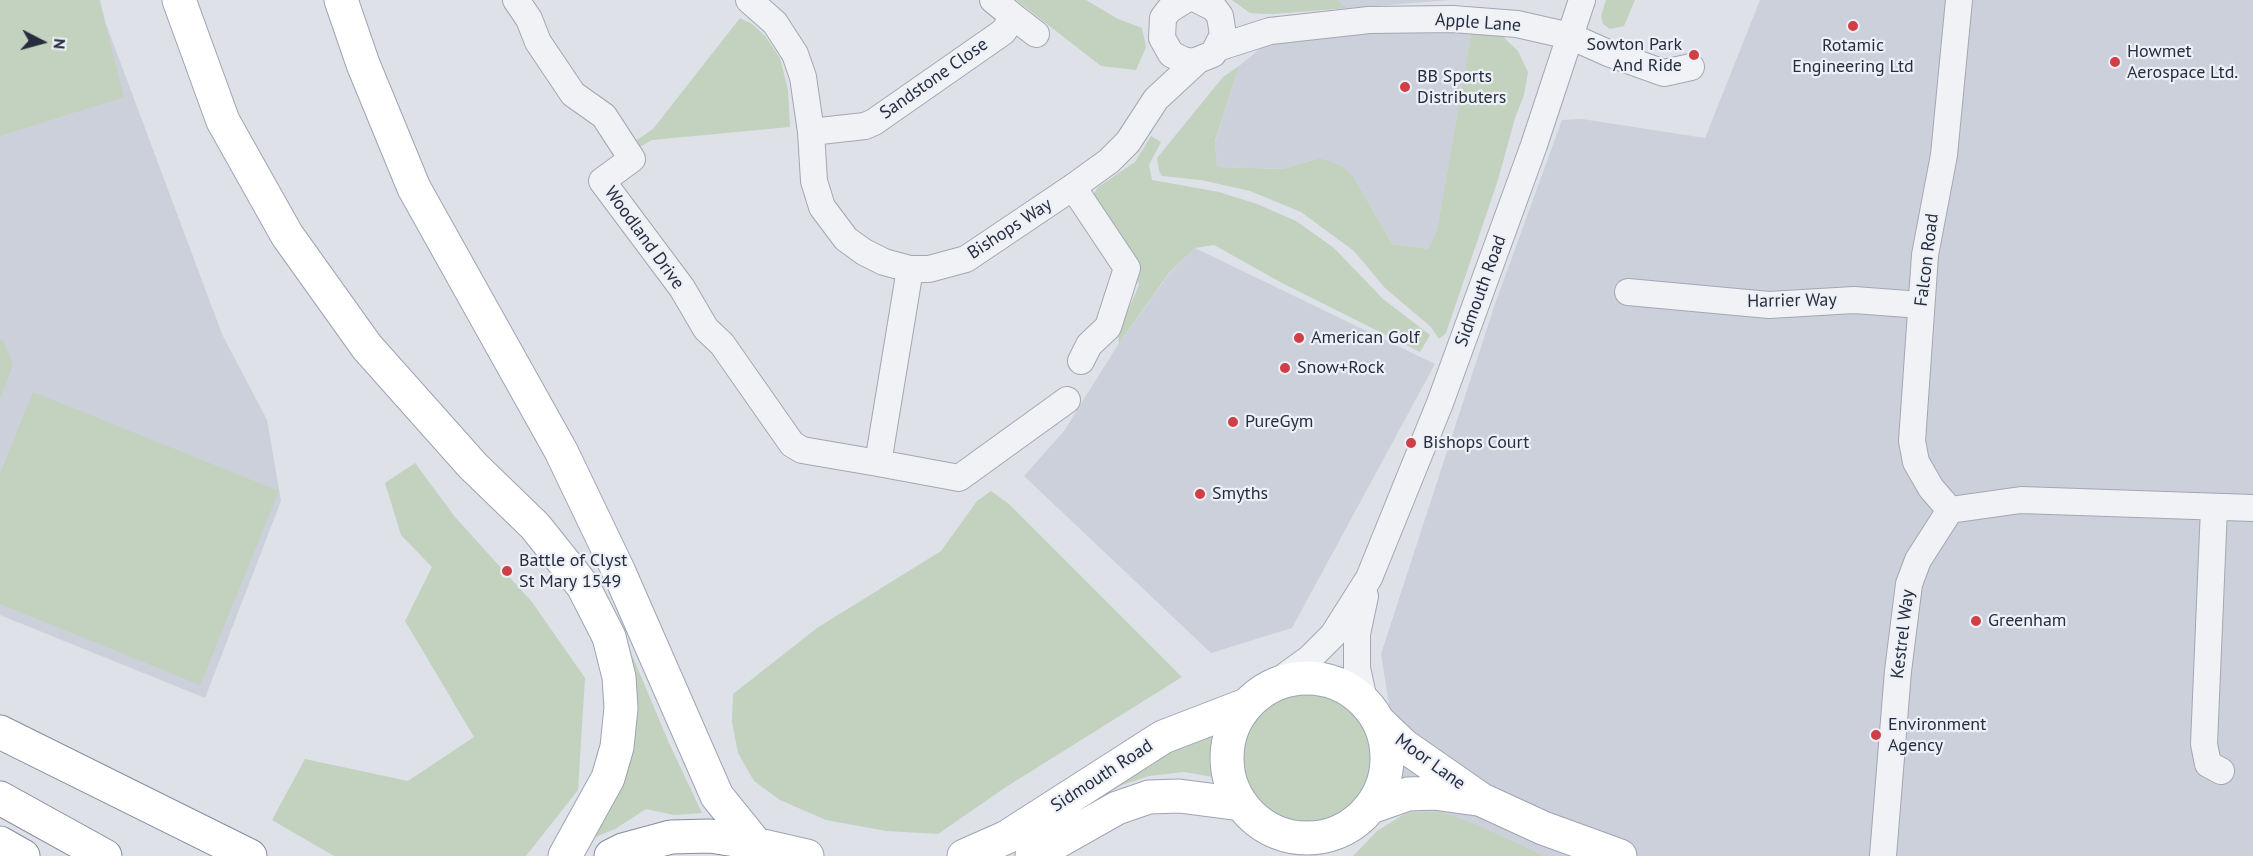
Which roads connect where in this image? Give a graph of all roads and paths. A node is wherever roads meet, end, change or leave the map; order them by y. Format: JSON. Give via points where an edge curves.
{"nodes":[{"id":1,"x":178,"y":0,"type":"edge"},
{"id":2,"x":341,"y":0,"type":"edge"},
{"id":3,"x":516,"y":0,"type":"edge"},
{"id":4,"x":749,"y":0,"type":"edge"},
{"id":5,"x":993,"y":0,"type":"edge"},
{"id":6,"x":1184,"y":0,"type":"edge"},
{"id":7,"x":1198,"y":0,"type":"edge"},
{"id":8,"x":1582,"y":0,"type":"edge"},
{"id":9,"x":1959,"y":0,"type":"edge"},
{"id":10,"x":1385,"y":10,"type":"edge"},
{"id":11,"x":1159,"y":11,"type":"edge"},
{"id":12,"x":1014,"y":17,"type":"junction"},
{"id":13,"x":1221,"y":20,"type":"junction"},
{"id":14,"x":1270,"y":31,"type":"junction"},
{"id":15,"x":1036,"y":34,"type":"dead end"},
{"id":16,"x":1570,"y":36,"type":"junction"},
{"id":17,"x":1167,"y":49,"type":"junction"},
{"id":18,"x":1207,"y":55,"type":"junction"},
{"id":19,"x":1691,"y":67,"type":"dead end"},
{"id":20,"x":1156,"y":99,"type":"junction"},
{"id":21,"x":811,"y":132,"type":"junction"},
{"id":22,"x":1073,"y":187,"type":"junction"},
{"id":23,"x":910,"y":268,"type":"junction"},
{"id":24,"x":1628,"y":292,"type":"dead end"},
{"id":25,"x":1921,"y":305,"type":"junction"},
{"id":26,"x":1081,"y":361,"type":"dead end"},
{"id":27,"x":1067,"y":400,"type":"dead end"},
{"id":28,"x":878,"y":463,"type":"junction"},
{"id":29,"x":2214,"y":508,"type":"junction"},
{"id":30,"x":2253,"y":508,"type":"edge"},
{"id":31,"x":1950,"y":510,"type":"junction"},
{"id":32,"x":1369,"y":578,"type":"junction"},
{"id":33,"x":1274,"y":684,"type":"junction"},
{"id":34,"x":1245,"y":705,"type":"junction"},
{"id":35,"x":1372,"y":711,"type":"junction"},
{"id":36,"x":0,"y":732,"type":"edge"},
{"id":37,"x":2221,"y":771,"type":"dead end"},
{"id":38,"x":0,"y":798,"type":"edge"},
{"id":39,"x":1482,"y":800,"type":"junction"},
{"id":40,"x":1241,"y":804,"type":"junction"},
{"id":41,"x":1371,"y":807,"type":"junction"},
{"id":42,"x":0,"y":843,"type":"edge"},
{"id":43,"x":762,"y":848,"type":"edge"},
{"id":44,"x":23,"y":856,"type":"edge"},
{"id":45,"x":105,"y":856,"type":"edge"},
{"id":46,"x":250,"y":856,"type":"edge"},
{"id":47,"x":565,"y":856,"type":"edge"},
{"id":48,"x":610,"y":856,"type":"edge"},
{"id":49,"x":807,"y":856,"type":"edge"},
{"id":50,"x":964,"y":856,"type":"edge"},
{"id":51,"x":1032,"y":856,"type":"edge"},
{"id":52,"x":1620,"y":856,"type":"edge"},
{"id":53,"x":1883,"y":856,"type":"edge"}],
"edges":[{"from":1,"to":47,"type":"main road","via":[[223,121],[287,235],[367,347],[473,466],[536,526],[583,586],[609,637],[619,677],[621,708],[616,747],[595,807]]},
{"from":2,"to":43,"type":"main road","via":[[414,188],[561,451],[619,572],[712,786],[726,809]]},
{"from":3,"to":28,"type":"street","name":"Woodland Drive","via":[[573,94],[604,116],[632,159],[602,181],[792,444],[802,450]]},
{"from":4,"to":21,"type":"street","name":"Bishops Way","via":[[775,23],[795,54],[803,77]]},
{"from":5,"to":12,"type":"street"},
{"from":6,"to":11,"type":"street"},
{"from":7,"to":13,"type":"street","via":[[1214,8]]},
{"from":8,"to":16,"type":"street","name":"Sidmouth Road"},
{"from":9,"to":25,"type":"street","name":"Falcon Road","via":[[1950,104],[1925,255]]},
{"from":10,"to":14,"type":"street","name":"Apple Lane"},
{"from":10,"to":16,"type":"street","name":"Apple Lane","via":[[1517,24]]},
{"from":11,"to":17,"type":"street"},
{"from":12,"to":15,"type":"street"},
{"from":12,"to":21,"type":"street","name":"Sandstone Close","via":[[1003,32],[874,122]]},
{"from":13,"to":14,"type":"street","name":"Apple Lane"},
{"from":13,"to":18,"type":"street","via":[[1223,35]]},
{"from":14,"to":18,"type":"street","name":"Apple Lane"},
{"from":16,"to":19,"type":"street","name":"Apple Lane","via":[[1664,73]]},
{"from":16,"to":32,"type":"street","name":"Sidmouth Road","via":[[1440,403]]},
{"from":17,"to":18,"type":"street","via":[[1183,60]]},
{"from":17,"to":20,"type":"street","name":"Bishops Way"},
{"from":18,"to":20,"type":"street","name":"Bishops Way"},
{"from":20,"to":22,"type":"street","name":"Bishops Way","via":[[1128,142]]},
{"from":21,"to":23,"type":"street","name":"Bishops Way","via":[[814,182],[822,207],[834,226],[864,252]]},
{"from":22,"to":23,"type":"street","name":"Bishops Way","via":[[966,259],[929,269]]},
{"from":22,"to":26,"type":"street","via":[[1121,238],[1126,277],[1108,327],[1089,345]]},
{"from":23,"to":28,"type":"street"},
{"from":24,"to":25,"type":"street","name":"Harrier Way","via":[[1768,305],[1854,300]]},
{"from":25,"to":31,"type":"street","name":"Falcon Road","via":[[1912,441],[1916,462]]},
{"from":27,"to":28,"type":"street","name":"Woodland Drive","via":[[1022,447],[959,478]]},
{"from":29,"to":30,"type":"street"},
{"from":29,"to":31,"type":"street","via":[[2021,500]]},
{"from":29,"to":37,"type":"street","via":[[2204,744],[2208,764]]},
{"from":31,"to":53,"type":"street","name":"Kestrel Way","via":[[1918,560],[1909,584]]},
{"from":32,"to":33,"type":"street","name":"Sidmouth Road","via":[[1333,635]]},
{"from":32,"to":35,"type":"street","name":"Sidmouth Road","via":[[1357,634],[1357,668]]},
{"from":33,"to":34,"type":"main road"},
{"from":33,"to":35,"type":"main road","via":[[1298,677],[1322,678],[1345,686]]},
{"from":34,"to":40,"type":"main road","via":[[1232,728],[1227,754],[1230,780]]},
{"from":34,"to":50,"type":"main road","name":"Sidmouth Road","via":[[1163,737],[1007,837]]},
{"from":35,"to":39,"type":"main road","name":"Moor Lane","via":[[1403,745]]},
{"from":35,"to":41,"type":"main road","via":[[1387,744],[1388,766]]},
{"from":36,"to":46,"type":"main road"},
{"from":38,"to":45,"type":"main road"},
{"from":39,"to":41,"type":"main road","name":"Moor Lane","via":[[1434,793],[1408,794]]},
{"from":39,"to":52,"type":"main road","name":"Moor Lane","via":[[1543,828]]},
{"from":40,"to":41,"type":"main road","via":[[1274,831],[1311,838],[1349,827]]},
{"from":40,"to":51,"type":"main road","name":"Sidmouth Road","via":[[1179,796],[1149,797],[1117,808]]},
{"from":42,"to":44,"type":"main road"},
{"from":43,"to":48,"type":"main road","via":[[710,836],[671,837]]},
{"from":43,"to":49,"type":"main road"}]}
